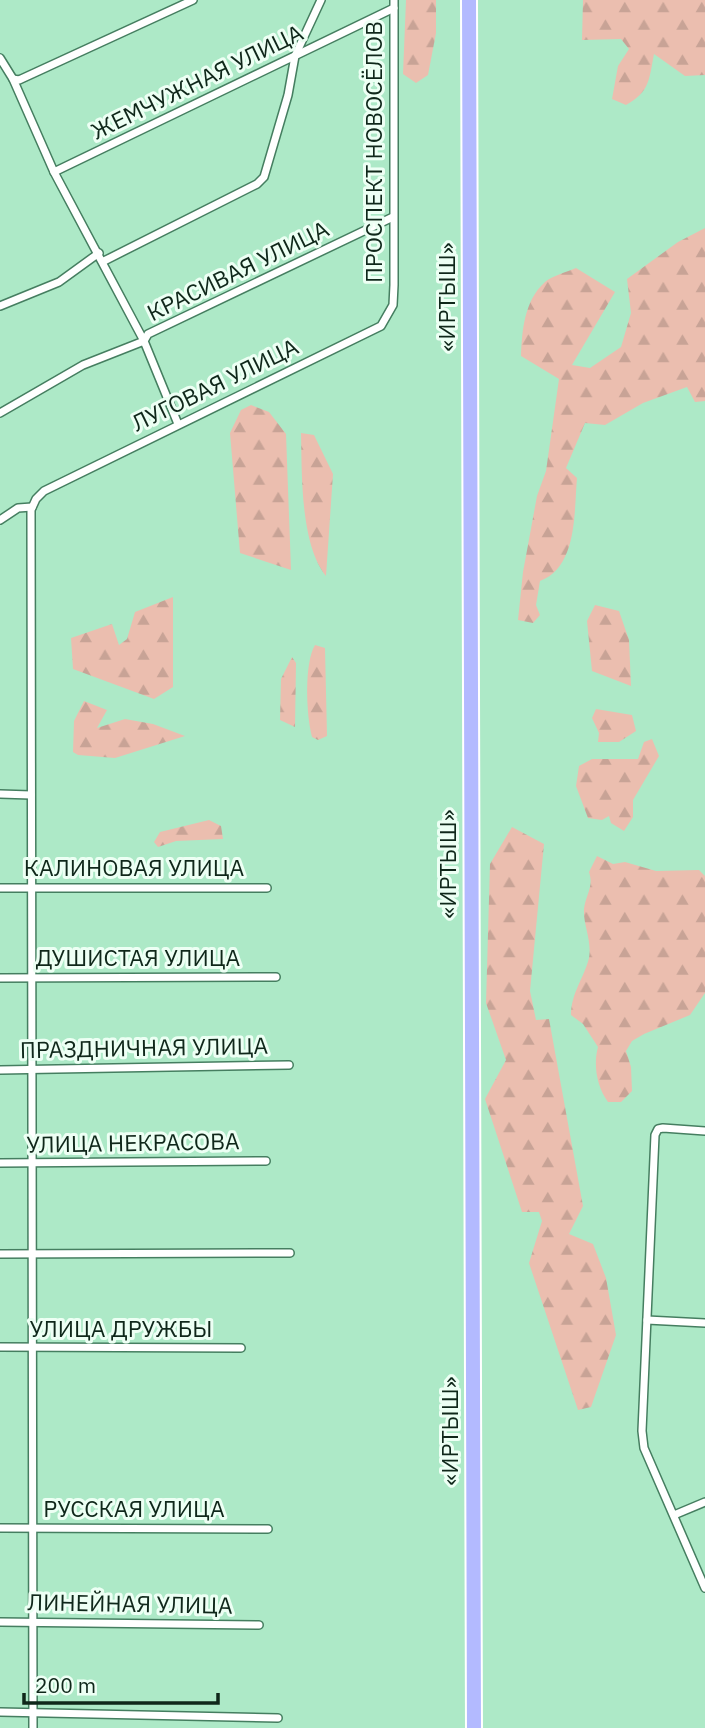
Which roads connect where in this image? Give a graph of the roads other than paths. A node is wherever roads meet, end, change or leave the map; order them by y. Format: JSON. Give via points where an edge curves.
{"nodes":[{"id":1,"x":193,"y":0,"type":"edge"},
{"id":2,"x":321,"y":0,"type":"edge"},
{"id":3,"x":469,"y":0,"type":"edge"},
{"id":4,"x":394,"y":4,"type":"edge"},
{"id":5,"x":295,"y":56,"type":"junction"},
{"id":6,"x":0,"y":58,"type":"edge"},
{"id":7,"x":13,"y":79,"type":"junction"},
{"id":8,"x":54,"y":172,"type":"junction"},
{"id":9,"x":393,"y":217,"type":"junction"},
{"id":10,"x":99,"y":253,"type":"junction"},
{"id":11,"x":104,"y":261,"type":"junction"},
{"id":12,"x":393,"y":305,"type":"joint"},
{"id":13,"x":0,"y":306,"type":"edge"},
{"id":14,"x":144,"y":341,"type":"junction"},
{"id":15,"x":0,"y":412,"type":"edge"},
{"id":16,"x":177,"y":424,"type":"junction"},
{"id":17,"x":32,"y":508,"type":"junction"},
{"id":18,"x":0,"y":520,"type":"edge"},
{"id":19,"x":0,"y":794,"type":"edge"},
{"id":20,"x":31,"y":795,"type":"junction"},
{"id":21,"x":32,"y":887,"type":"junction"},
{"id":22,"x":0,"y":888,"type":"edge"},
{"id":23,"x":267,"y":888,"type":"dead end"},
{"id":24,"x":276,"y":977,"type":"dead end"},
{"id":25,"x":0,"y":978,"type":"edge"},
{"id":26,"x":32,"y":978,"type":"junction"},
{"id":27,"x":289,"y":1065,"type":"dead end"},
{"id":28,"x":0,"y":1070,"type":"edge"},
{"id":29,"x":32,"y":1070,"type":"junction"},
{"id":30,"x":705,"y":1131,"type":"edge"},
{"id":31,"x":265,"y":1161,"type":"dead end"},
{"id":32,"x":0,"y":1163,"type":"edge"},
{"id":33,"x":32,"y":1163,"type":"junction"},
{"id":34,"x":289,"y":1253,"type":"dead end"},
{"id":35,"x":0,"y":1254,"type":"edge"},
{"id":36,"x":32,"y":1254,"type":"junction"},
{"id":37,"x":648,"y":1320,"type":"junction"},
{"id":38,"x":705,"y":1323,"type":"edge"},
{"id":39,"x":0,"y":1347,"type":"edge"},
{"id":40,"x":33,"y":1348,"type":"junction"},
{"id":41,"x":241,"y":1348,"type":"dead end"},
{"id":42,"x":705,"y":1502,"type":"edge"},
{"id":43,"x":674,"y":1515,"type":"junction"},
{"id":44,"x":0,"y":1528,"type":"edge"},
{"id":45,"x":32,"y":1528,"type":"junction"},
{"id":46,"x":268,"y":1528,"type":"dead end"},
{"id":47,"x":705,"y":1588,"type":"edge"},
{"id":48,"x":33,"y":1621,"type":"junction"},
{"id":49,"x":0,"y":1622,"type":"edge"},
{"id":50,"x":259,"y":1625,"type":"dead end"},
{"id":51,"x":0,"y":1712,"type":"edge"},
{"id":52,"x":33,"y":1712,"type":"junction"},
{"id":53,"x":278,"y":1718,"type":"dead end"},
{"id":54,"x":33,"y":1728,"type":"edge"},
{"id":55,"x":474,"y":1728,"type":"edge"}],
"edges":[{"from":1,"to":7,"type":"street"},
{"from":2,"to":5,"type":"street"},
{"from":3,"to":55,"type":"highway","name":"«ИРТЫШ»"},
{"from":4,"to":5,"type":"street","name":"ЖЕМЧУЖНАЯ УЛИЦА"},
{"from":4,"to":9,"type":"street","name":"ПРОСПЕКТ НОВОСЁЛОВ"},
{"from":5,"to":8,"type":"street","name":"ЖЕМЧУЖНАЯ УЛИЦА"},
{"from":5,"to":11,"type":"street","via":[[264,177]]},
{"from":6,"to":7,"type":"street"},
{"from":7,"to":8,"type":"street"},
{"from":8,"to":10,"type":"street"},
{"from":9,"to":12,"type":"street","name":"ПРОСПЕКТ НОВОСЁЛОВ"},
{"from":9,"to":14,"type":"street","name":"КРАСИВАЯ УЛИЦА","via":[[148,334]]},
{"from":10,"to":11,"type":"street"},
{"from":10,"to":13,"type":"street","via":[[58,282]]},
{"from":11,"to":14,"type":"street"},
{"from":12,"to":16,"type":"street","name":"ЛУГОВАЯ УЛИЦА","via":[[381,326]]},
{"from":14,"to":15,"type":"street","via":[[83,365]]},
{"from":14,"to":16,"type":"street","name":"КРАСИВАЯ УЛИЦА"},
{"from":16,"to":17,"type":"street","name":"ЛУГОВАЯ УЛИЦА","via":[[44,491]]},
{"from":17,"to":18,"type":"street","via":[[18,508]]},
{"from":17,"to":20,"type":"street"},
{"from":19,"to":20,"type":"street"},
{"from":20,"to":21,"type":"street"},
{"from":21,"to":22,"type":"street","name":"КАЛИНОВАЯ УЛИЦА"},
{"from":21,"to":23,"type":"street","name":"КАЛИНОВАЯ УЛИЦА"},
{"from":21,"to":26,"type":"street"},
{"from":24,"to":26,"type":"street","name":"ДУШИСТАЯ УЛИЦА"},
{"from":25,"to":26,"type":"street","name":"ДУШИСТАЯ УЛИЦА"},
{"from":26,"to":29,"type":"street"},
{"from":27,"to":29,"type":"street","name":"ПРАЗДНИЧНАЯ УЛИЦА"},
{"from":28,"to":29,"type":"street","name":"ПРАЗДНИЧНАЯ УЛИЦА"},
{"from":29,"to":33,"type":"street"},
{"from":30,"to":37,"type":"street","via":[[663,1128],[655,1135]]},
{"from":31,"to":33,"type":"street","name":"УЛИЦА НЕКРАСОВА"},
{"from":32,"to":33,"type":"street","name":"УЛИЦА НЕКРАСОВА"},
{"from":33,"to":36,"type":"street"},
{"from":34,"to":36,"type":"street"},
{"from":35,"to":36,"type":"street"},
{"from":36,"to":40,"type":"street"},
{"from":37,"to":38,"type":"street"},
{"from":37,"to":43,"type":"street","via":[[644,1448]]},
{"from":39,"to":40,"type":"street","name":"УЛИЦА ДРУЖБЫ"},
{"from":40,"to":41,"type":"street","name":"УЛИЦА ДРУЖБЫ"},
{"from":40,"to":45,"type":"street"},
{"from":42,"to":43,"type":"street"},
{"from":43,"to":47,"type":"street"},
{"from":44,"to":45,"type":"street","name":"РУССКАЯ УЛИЦА"},
{"from":45,"to":46,"type":"street","name":"РУССКАЯ УЛИЦА"},
{"from":45,"to":48,"type":"street"},
{"from":48,"to":49,"type":"street","name":"ЛИНЕЙНАЯ УЛИЦА"},
{"from":48,"to":50,"type":"street","name":"ЛИНЕЙНАЯ УЛИЦА"},
{"from":48,"to":52,"type":"street"},
{"from":51,"to":52,"type":"street"},
{"from":52,"to":53,"type":"street"},
{"from":52,"to":54,"type":"street"}]}
